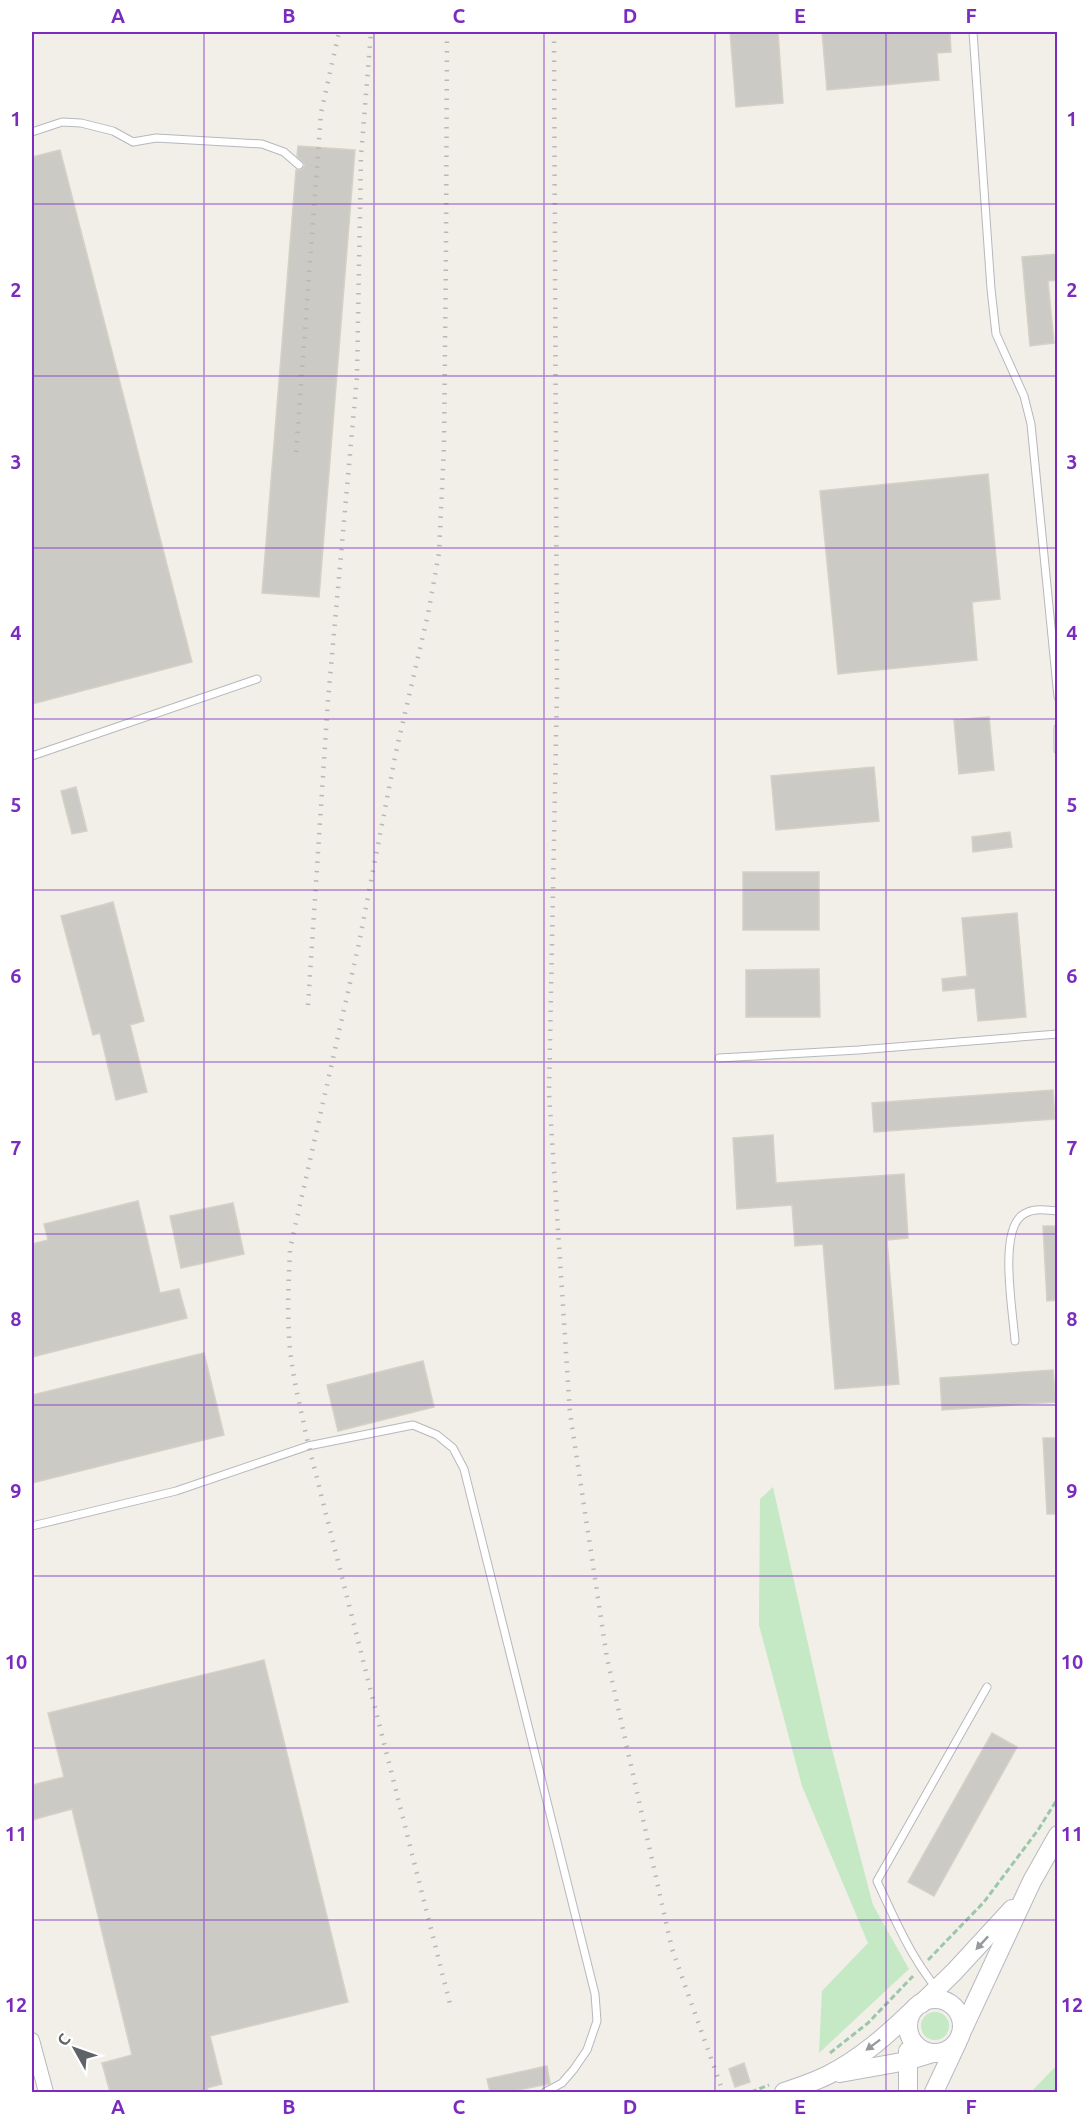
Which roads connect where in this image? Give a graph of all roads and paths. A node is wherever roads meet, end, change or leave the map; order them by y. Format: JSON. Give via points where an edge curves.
{"nodes":[{"id":1,"x":973,"y":32,"type":"edge"},
{"id":2,"x":32,"y":132,"type":"edge"},
{"id":3,"x":298,"y":165,"type":"dead end"},
{"id":4,"x":257,"y":678,"type":"dead end"},
{"id":5,"x":1058,"y":697,"type":"edge"},
{"id":6,"x":1058,"y":728,"type":"edge"},
{"id":7,"x":1058,"y":750,"type":"edge"},
{"id":8,"x":32,"y":756,"type":"edge"},
{"id":9,"x":1058,"y":1035,"type":"edge"},
{"id":10,"x":719,"y":1058,"type":"dead end"},
{"id":11,"x":1058,"y":1211,"type":"edge"},
{"id":12,"x":1015,"y":1341,"type":"dead end"},
{"id":13,"x":32,"y":1526,"type":"edge"},
{"id":14,"x":987,"y":1687,"type":"dead end"},
{"id":15,"x":1058,"y":1798,"type":"edge"},
{"id":16,"x":1058,"y":1835,"type":"edge"},
{"id":17,"x":1032,"y":1881,"type":"junction"},
{"id":18,"x":921,"y":1967,"type":"junction"},
{"id":19,"x":936,"y":1989,"type":"junction"},
{"id":20,"x":951,"y":2004,"type":"junction"},
{"id":21,"x":918,"y":2006,"type":"junction"},
{"id":22,"x":909,"y":2031,"type":"junction"},
{"id":23,"x":960,"y":2036,"type":"junction"},
{"id":24,"x":32,"y":2040,"type":"edge"},
{"id":25,"x":933,"y":2053,"type":"junction"},
{"id":26,"x":825,"y":2057,"type":"dead end"},
{"id":27,"x":907,"y":2061,"type":"junction"},
{"id":28,"x":826,"y":2076,"type":"junction"},
{"id":29,"x":779,"y":2088,"type":"edge"},
{"id":30,"x":46,"y":2092,"type":"edge"},
{"id":31,"x":545,"y":2092,"type":"edge"},
{"id":32,"x":752,"y":2092,"type":"edge"},
{"id":33,"x":908,"y":2092,"type":"edge"},
{"id":34,"x":934,"y":2092,"type":"edge"}],
"edges":[{"from":1,"to":5,"type":"lane","via":[[996,334],[1024,396],[1031,424]]},
{"from":2,"to":3,"type":"lane","via":[[62,123],[81,123],[113,131],[133,142],[156,138],[262,144],[284,152]]},
{"from":4,"to":8,"type":"lane"},
{"from":6,"to":7,"type":"lane"},
{"from":9,"to":10,"type":"lane"},
{"from":11,"to":12,"type":"lane","via":[[1036,1209],[1021,1216],[1011,1230],[1008,1250]]},
{"from":13,"to":31,"type":"lane","via":[[176,1491],[308,1446],[413,1425],[438,1435],[453,1448],[464,1469],[595,1994],[597,2021],[587,2050],[562,2083]]},
{"from":14,"to":18,"type":"lane","via":[[877,1881]]},
{"from":15,"to":18,"type":"path","via":[[984,1902]]},
{"from":16,"to":17,"type":"main road"},
{"from":17,"to":19,"type":"main road","one_way":true,"via":[[1002,1922]]},
{"from":17,"to":23,"type":"main road"},
{"from":18,"to":19,"type":"lane"},
{"from":18,"to":26,"type":"path","via":[[868,2023]]},
{"from":19,"to":20,"type":"lane"},
{"from":19,"to":21,"type":"main road"},
{"from":20,"to":21,"type":"main road","via":[[931,2000]]},
{"from":20,"to":23,"type":"main road","via":[[962,2020]]},
{"from":21,"to":22,"type":"main road","via":[[911,2015]]},
{"from":21,"to":28,"type":"main road","one_way":true,"via":[[853,2061]]},
{"from":22,"to":25,"type":"main road","via":[[916,2046]]},
{"from":22,"to":27,"type":"main road"},
{"from":23,"to":25,"type":"main road","via":[[942,2053]]},
{"from":23,"to":34,"type":"main road"},
{"from":24,"to":30,"type":"street"},
{"from":25,"to":27,"type":"main road"},
{"from":27,"to":28,"type":"main road"},
{"from":27,"to":33,"type":"main road"},
{"from":28,"to":29,"type":"main road"},
{"from":29,"to":32,"type":"path"}]}
